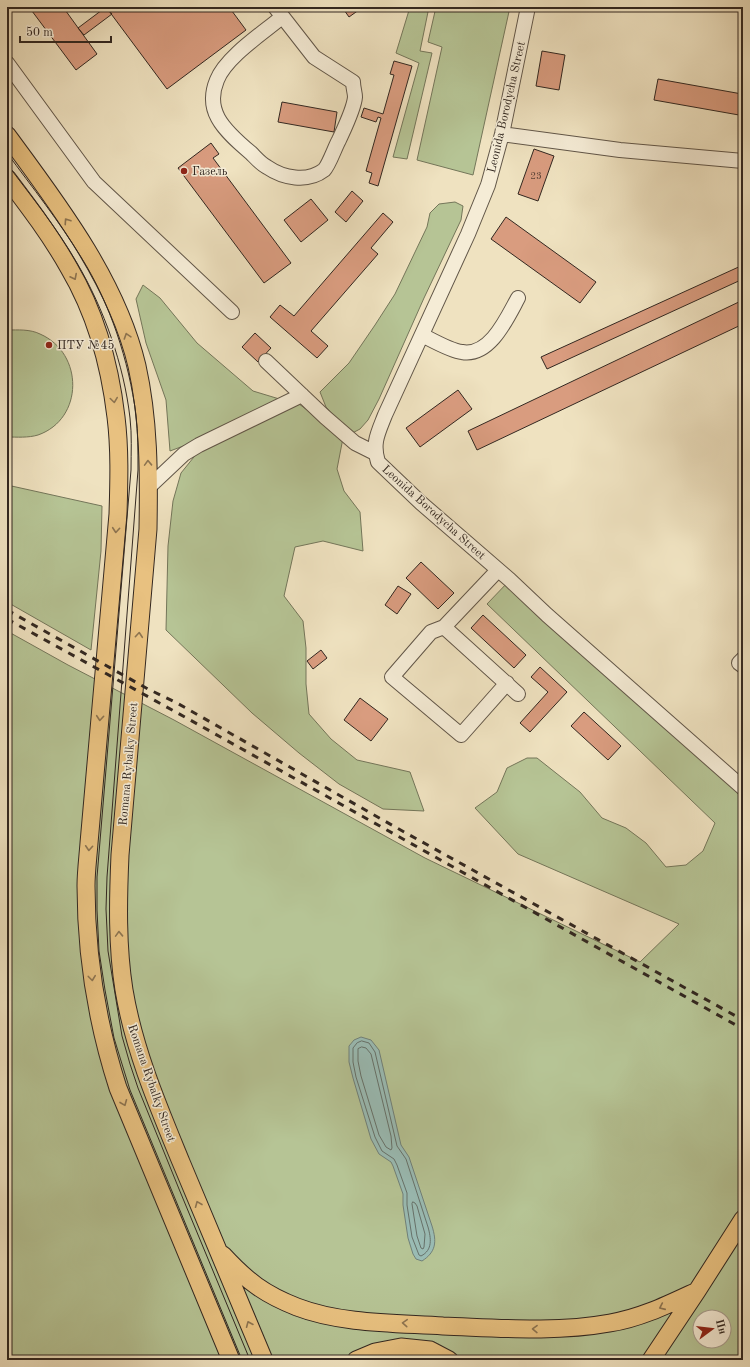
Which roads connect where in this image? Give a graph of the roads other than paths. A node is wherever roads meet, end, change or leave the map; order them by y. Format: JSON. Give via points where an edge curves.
{"nodes":[{"id":1,"x":528,"y":7,"type":"edge"},
{"id":2,"x":279,"y":12,"type":"edge"},
{"id":3,"x":7,"y":63,"type":"edge"},
{"id":4,"x":502,"y":134,"type":"junction"},
{"id":5,"x":7,"y":135,"type":"edge"},
{"id":6,"x":743,"y":161,"type":"edge"},
{"id":7,"x":9,"y":185,"type":"edge"},
{"id":8,"x":518,"y":298,"type":"dead end"},
{"id":9,"x":232,"y":312,"type":"dead end"},
{"id":10,"x":422,"y":335,"type":"junction"},
{"id":11,"x":266,"y":361,"type":"dead end"},
{"id":12,"x":302,"y":395,"type":"junction"},
{"id":13,"x":376,"y":454,"type":"junction"},
{"id":14,"x":149,"y":487,"type":"junction"},
{"id":15,"x":498,"y":570,"type":"junction"},
{"id":16,"x":444,"y":627,"type":"junction"},
{"id":17,"x":743,"y":659,"type":"edge"},
{"id":18,"x":743,"y":666,"type":"edge"},
{"id":19,"x":507,"y":683,"type":"junction"},
{"id":20,"x":518,"y":694,"type":"dead end"},
{"id":21,"x":743,"y":788,"type":"edge"},
{"id":22,"x":743,"y":1219,"type":"edge"},
{"id":23,"x":216,"y":1247,"type":"junction"},
{"id":24,"x":697,"y":1291,"type":"junction"},
{"id":25,"x":232,"y":1360,"type":"edge"},
{"id":26,"x":264,"y":1360,"type":"edge"},
{"id":27,"x":356,"y":1360,"type":"edge"},
{"id":28,"x":449,"y":1360,"type":"edge"},
{"id":29,"x":651,"y":1360,"type":"edge"}],
"edges":[{"from":1,"to":4,"type":"street","name":"Leonida Borodycha Street"},
{"from":2,"to":2,"type":"street","via":[[314,57],[353,82],[355,98],[349,118],[325,169],[303,179],[283,175],[267,168],[228,131],[218,117],[213,102],[212,93],[224,68]]},
{"from":3,"to":9,"type":"street","via":[[94,182]]},
{"from":4,"to":6,"type":"street","via":[[620,150]]},
{"from":4,"to":10,"type":"street","name":"Leonida Borodycha Street","via":[[488,185]]},
{"from":14,"to":5,"type":"main road","name":"Romana Rybalky Street","one_way":true,"via":[[144,400],[126,332],[113,299],[81,241]]},
{"from":7,"to":25,"type":"main road","one_way":true,"via":[[52,240],[83,295],[106,359],[116,418],[118,514],[86,885],[94,992],[107,1054],[118,1088]]},
{"from":8,"to":10,"type":"street","via":[[501,328],[482,348],[469,353],[460,352]]},
{"from":10,"to":13,"type":"street","name":"Leonida Borodycha Street","via":[[385,415],[375,442]]},
{"from":11,"to":12,"type":"street"},
{"from":12,"to":13,"type":"street","via":[[355,442]]},
{"from":12,"to":14,"type":"street","via":[[184,454]]},
{"from":13,"to":15,"type":"street","name":"Leonida Borodycha Street","via":[[378,462],[387,471]]},
{"from":23,"to":14,"type":"main road","name":"Romana Rybalky Street","one_way":true,"via":[[157,1105],[138,1052],[130,1022],[120,959],[120,855],[145,571]]},
{"from":15,"to":16,"type":"street"},
{"from":15,"to":21,"type":"street","name":"Leonida Borodycha Street"},
{"from":16,"to":19,"type":"street"},
{"from":16,"to":19,"type":"street","via":[[431,632],[392,677],[461,735]]},
{"from":17,"to":18,"type":"street","via":[[739,663]]},
{"from":19,"to":20,"type":"street"},
{"from":22,"to":24,"type":"main road"},
{"from":24,"to":23,"type":"main road","one_way":true,"via":[[640,1316],[610,1323],[557,1329],[425,1325],[343,1318],[322,1315],[274,1297],[250,1282]]},
{"from":26,"to":23,"type":"main road","name":"Romana Rybalky Street","one_way":true},
{"from":24,"to":29,"type":"main road"},
{"from":27,"to":28,"type":"main road","via":[[374,1352],[402,1347],[430,1350]]}]}
